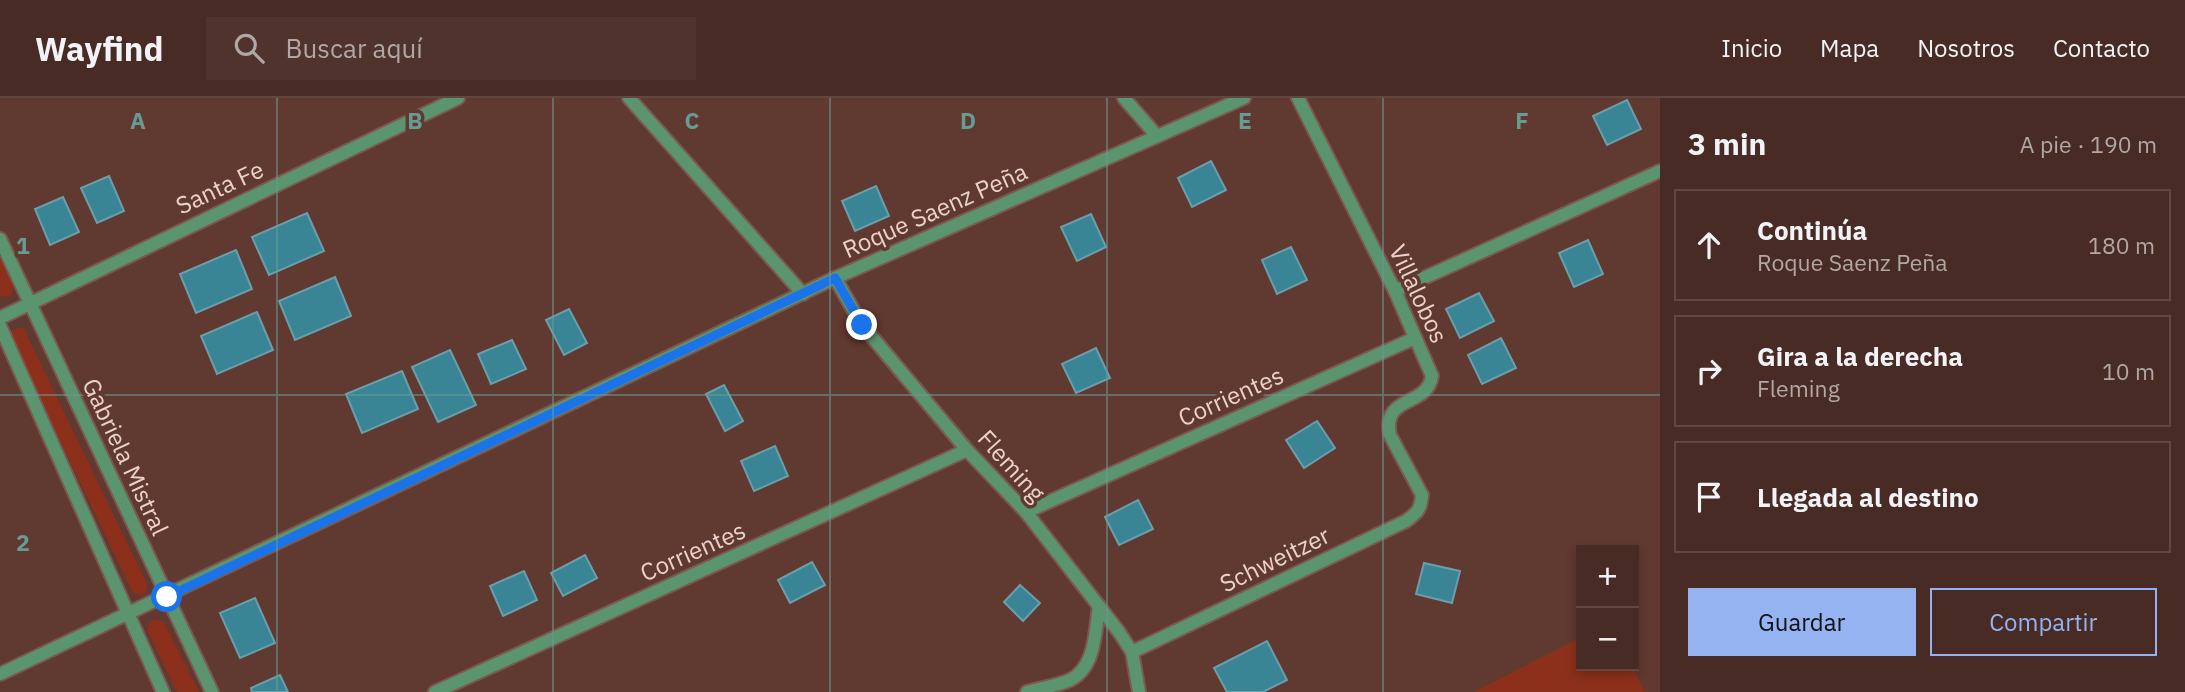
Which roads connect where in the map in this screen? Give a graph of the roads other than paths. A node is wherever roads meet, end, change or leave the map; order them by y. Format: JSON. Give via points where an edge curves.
{"nodes":[{"id":1,"x":458,"y":98,"type":"edge"},
{"id":2,"x":629,"y":98,"type":"edge"},
{"id":3,"x":1124,"y":98,"type":"edge"},
{"id":4,"x":1244,"y":98,"type":"edge"},
{"id":5,"x":1298,"y":98,"type":"edge"},
{"id":6,"x":1157,"y":136,"type":"junction"},
{"id":7,"x":1660,"y":171,"type":"edge"},
{"id":8,"x":0,"y":239,"type":"edge"},
{"id":9,"x":835,"y":278,"type":"junction"},
{"id":10,"x":1395,"y":291,"type":"junction"},
{"id":11,"x":803,"y":294,"type":"junction"},
{"id":12,"x":30,"y":302,"type":"junction"},
{"id":13,"x":0,"y":317,"type":"edge"},
{"id":14,"x":0,"y":326,"type":"edge"},
{"id":15,"x":1415,"y":338,"type":"junction"},
{"id":16,"x":967,"y":450,"type":"junction"},
{"id":17,"x":1422,"y":495,"type":"joint"},
{"id":18,"x":1026,"y":512,"type":"junction"},
{"id":19,"x":167,"y":597,"type":"junction"},
{"id":20,"x":1098,"y":606,"type":"junction"},
{"id":21,"x":129,"y":614,"type":"junction"},
{"id":22,"x":1132,"y":652,"type":"junction"},
{"id":23,"x":0,"y":674,"type":"edge"},
{"id":24,"x":163,"y":692,"type":"edge"},
{"id":25,"x":212,"y":692,"type":"edge"},
{"id":26,"x":435,"y":692,"type":"edge"},
{"id":27,"x":1027,"y":692,"type":"edge"},
{"id":28,"x":1139,"y":692,"type":"edge"}],
"edges":[{"from":1,"to":12,"type":"street","name":"Santa Fe"},
{"from":2,"to":11,"type":"street"},
{"from":3,"to":6,"type":"street"},
{"from":4,"to":6,"type":"street","name":"Roque Saenz Peña"},
{"from":5,"to":10,"type":"street","name":"Villalobos"},
{"from":6,"to":9,"type":"street","name":"Roque Saenz Peña"},
{"from":7,"to":10,"type":"street"},
{"from":8,"to":12,"type":"street","name":"Gabriela Mistral"},
{"from":9,"to":11,"type":"street","name":"Roque Saenz Peña"},
{"from":9,"to":16,"type":"street","name":"Fleming","via":[[862,325]]},
{"from":10,"to":15,"type":"street","name":"Villalobos"},
{"from":11,"to":19,"type":"street","name":"Roque Saenz Peña"},
{"from":12,"to":13,"type":"street","name":"Santa Fe"},
{"from":12,"to":19,"type":"street","name":"Gabriela Mistral"},
{"from":14,"to":21,"type":"street"},
{"from":15,"to":17,"type":"street","name":"Villalobos","via":[[1432,376],[1430,386],[1398,406],[1388,425]]},
{"from":15,"to":18,"type":"street","name":"Corrientes"},
{"from":16,"to":18,"type":"street","name":"Fleming"},
{"from":16,"to":26,"type":"street","name":"Corrientes"},
{"from":17,"to":22,"type":"street","name":"Schweitzer","via":[[1417,513],[1406,521]]},
{"from":18,"to":20,"type":"street","name":"Fleming"},
{"from":19,"to":21,"type":"street","name":"Roque Saenz Peña"},
{"from":19,"to":25,"type":"street","name":"Gabriela Mistral"},
{"from":20,"to":22,"type":"street","name":"Fleming"},
{"from":20,"to":27,"type":"street","via":[[1086,667],[1070,680]]},
{"from":21,"to":23,"type":"street","name":"Roque Saenz Peña"},
{"from":21,"to":24,"type":"street"},
{"from":22,"to":28,"type":"street","name":"Fleming"}]}
